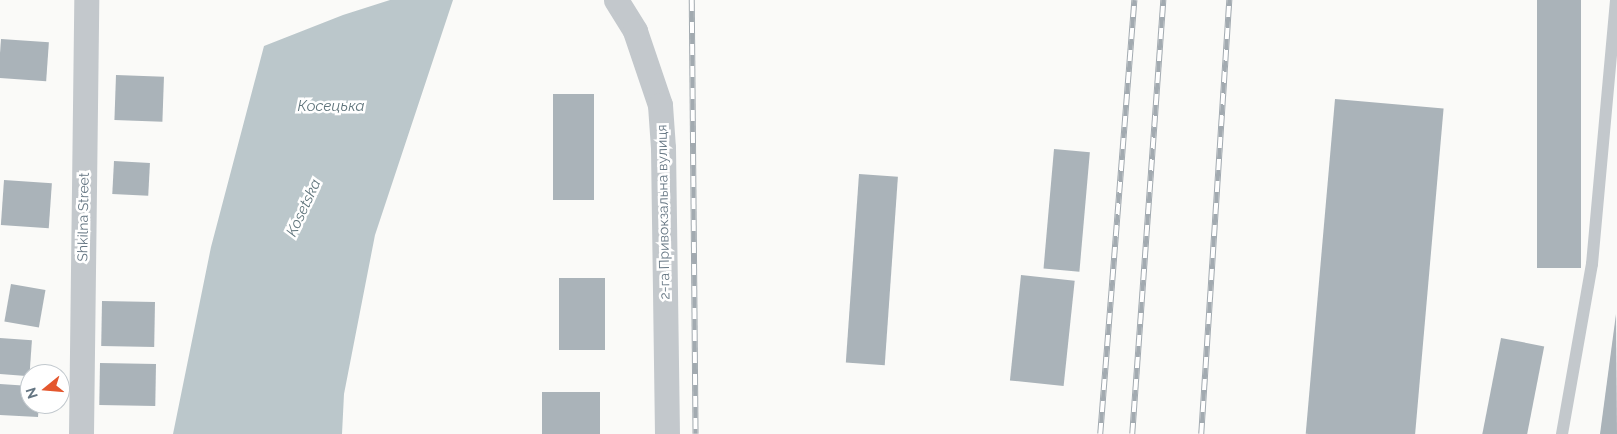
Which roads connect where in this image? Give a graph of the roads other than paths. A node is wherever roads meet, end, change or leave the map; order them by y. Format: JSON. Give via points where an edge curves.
{"nodes":[{"id":1,"x":86,"y":0,"type":"edge"},
{"id":2,"x":616,"y":0,"type":"edge"},
{"id":3,"x":1616,"y":0,"type":"edge"},
{"id":4,"x":81,"y":434,"type":"edge"},
{"id":5,"x":667,"y":434,"type":"edge"},
{"id":6,"x":1562,"y":434,"type":"edge"}],
"edges":[{"from":1,"to":4,"type":"street","name":"Shkilna Street"},
{"from":2,"to":5,"type":"street","name":"2-га Привокзальна вулиця","via":[[635,31],[660,105]]},
{"from":3,"to":6,"type":"lane","via":[[1592,264]]}]}
